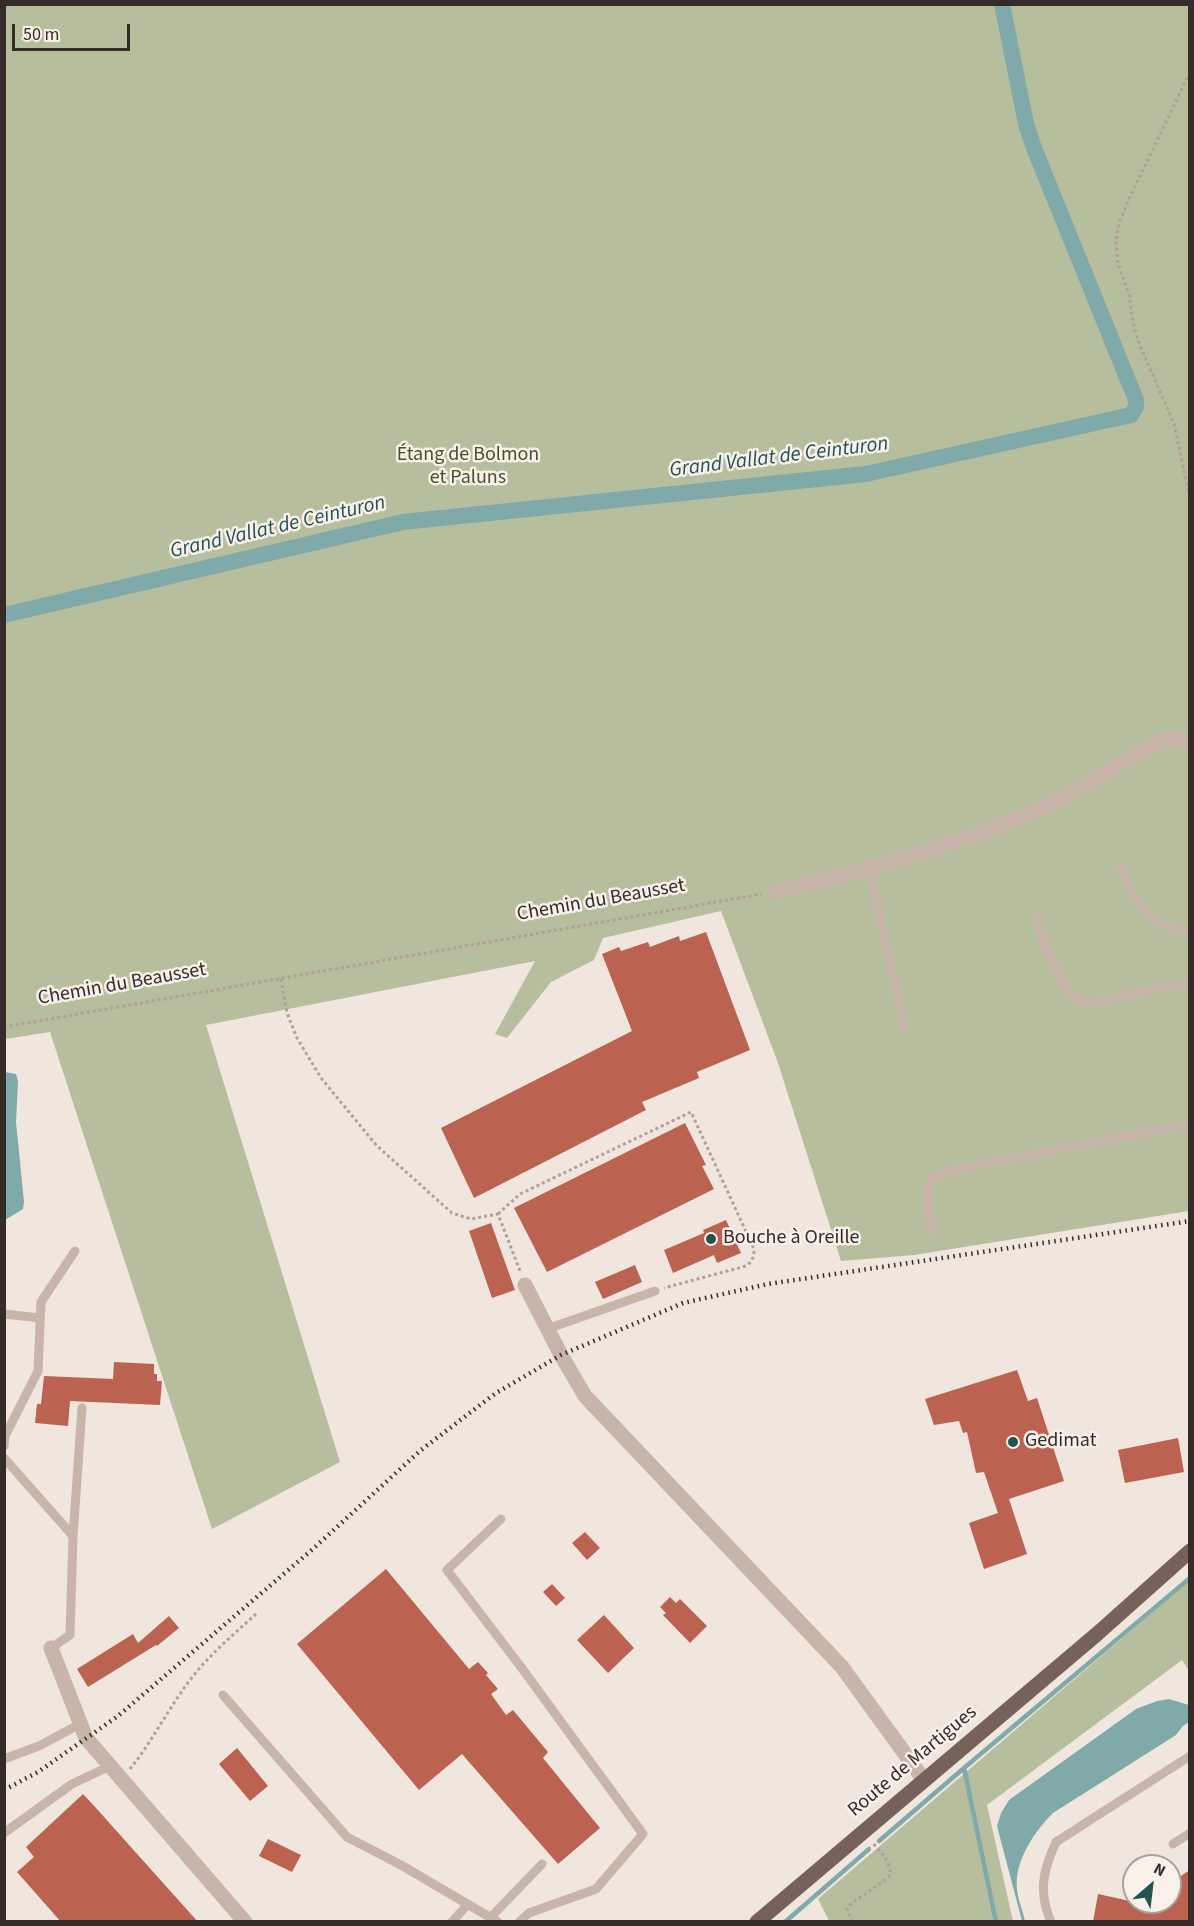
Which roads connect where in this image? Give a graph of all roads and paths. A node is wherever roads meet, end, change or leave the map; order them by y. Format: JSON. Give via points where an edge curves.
{"nodes":[{"id":1,"x":1190,"y":72,"type":"edge"},
{"id":2,"x":1190,"y":499,"type":"edge"},
{"id":3,"x":1185,"y":742,"type":"edge"},
{"id":4,"x":1120,"y":864,"type":"dead end"},
{"id":5,"x":869,"y":868,"type":"junction"},
{"id":6,"x":776,"y":892,"type":"joint"},
{"id":7,"x":1036,"y":919,"type":"dead end"},
{"id":8,"x":1190,"y":932,"type":"edge"},
{"id":9,"x":281,"y":979,"type":"junction"},
{"id":10,"x":1190,"y":987,"type":"edge"},
{"id":11,"x":4,"y":1027,"type":"edge"},
{"id":12,"x":905,"y":1030,"type":"dead end"},
{"id":13,"x":1190,"y":1124,"type":"edge"},
{"id":14,"x":498,"y":1214,"type":"junction"},
{"id":15,"x":932,"y":1231,"type":"dead end"},
{"id":16,"x":75,"y":1251,"type":"dead end"},
{"id":17,"x":525,"y":1285,"type":"joint"},
{"id":18,"x":655,"y":1291,"type":"joint"},
{"id":19,"x":4,"y":1314,"type":"edge"},
{"id":20,"x":40,"y":1318,"type":"junction"},
{"id":21,"x":547,"y":1329,"type":"junction"},
{"id":22,"x":82,"y":1408,"type":"dead end"},
{"id":23,"x":4,"y":1446,"type":"edge"},
{"id":24,"x":4,"y":1458,"type":"edge"},
{"id":25,"x":501,"y":1519,"type":"dead end"},
{"id":26,"x":73,"y":1536,"type":"junction"},
{"id":27,"x":1190,"y":1551,"type":"edge"},
{"id":28,"x":1190,"y":1565,"type":"edge"},
{"id":29,"x":257,"y":1614,"type":"dead end"},
{"id":30,"x":1097,"y":1634,"type":"junction"},
{"id":31,"x":51,"y":1648,"type":"joint"},
{"id":32,"x":223,"y":1695,"type":"dead end"},
{"id":33,"x":81,"y":1724,"type":"junction"},
{"id":34,"x":1190,"y":1756,"type":"edge"},
{"id":35,"x":4,"y":1759,"type":"edge"},
{"id":36,"x":110,"y":1766,"type":"junction"},
{"id":37,"x":120,"y":1778,"type":"junction"},
{"id":38,"x":924,"y":1780,"type":"junction"},
{"id":39,"x":863,"y":1831,"type":"junction"},
{"id":40,"x":4,"y":1833,"type":"edge"},
{"id":41,"x":1190,"y":1833,"type":"edge"},
{"id":42,"x":1173,"y":1844,"type":"dead end"},
{"id":43,"x":542,"y":1864,"type":"dead end"},
{"id":44,"x":468,"y":1904,"type":"junction"},
{"id":45,"x":494,"y":1919,"type":"edge"},
{"id":46,"x":245,"y":1922,"type":"edge"},
{"id":47,"x":452,"y":1922,"type":"edge"},
{"id":48,"x":519,"y":1922,"type":"edge"},
{"id":49,"x":757,"y":1922,"type":"edge"},
{"id":50,"x":852,"y":1922,"type":"edge"},
{"id":51,"x":1051,"y":1922,"type":"edge"}],
"edges":[{"from":1,"to":2,"type":"path","via":[[1129,199],[1116,241],[1138,343],[1174,424]]},
{"from":3,"to":5,"type":"street","via":[[1165,738],[1041,808]]},
{"from":4,"to":8,"type":"lane","via":[[1143,912],[1175,931]]},
{"from":5,"to":6,"type":"street"},
{"from":5,"to":12,"type":"lane"},
{"from":6,"to":9,"type":"path","name":"Chemin du Beausset"},
{"from":7,"to":10,"type":"lane","via":[[1049,957],[1070,991],[1084,1003],[1165,986]]},
{"from":9,"to":11,"type":"path","name":"Chemin du Beausset"},
{"from":9,"to":14,"type":"path","via":[[287,1013],[297,1038],[321,1078],[377,1146],[452,1213],[471,1220]]},
{"from":13,"to":15,"type":"lane","via":[[946,1171],[929,1183]]},
{"from":14,"to":17,"type":"path"},
{"from":14,"to":18,"type":"path","via":[[520,1194],[691,1112],[754,1256],[746,1266]]},
{"from":16,"to":20,"type":"lane","via":[[41,1302]]},
{"from":17,"to":21,"type":"street"},
{"from":18,"to":21,"type":"lane"},
{"from":19,"to":20,"type":"lane"},
{"from":20,"to":23,"type":"lane","via":[[38,1371],[5,1436]]},
{"from":21,"to":38,"type":"street","via":[[585,1396],[842,1667]]},
{"from":22,"to":26,"type":"lane"},
{"from":24,"to":26,"type":"lane"},
{"from":25,"to":48,"type":"lane","via":[[447,1570],[643,1834],[596,1889],[529,1913]]},
{"from":26,"to":31,"type":"lane","via":[[70,1635]]},
{"from":27,"to":30,"type":"main road","name":"Route de Martigues"},
{"from":28,"to":30,"type":"main road","name":"Route de Martigues"},
{"from":29,"to":37,"type":"path","via":[[208,1658]]},
{"from":30,"to":38,"type":"main road","name":"Route de Martigues"},
{"from":31,"to":33,"type":"street"},
{"from":32,"to":44,"type":"lane","via":[[347,1837]]},
{"from":33,"to":35,"type":"lane"},
{"from":33,"to":36,"type":"street","via":[[86,1738]]},
{"from":34,"to":51,"type":"lane","via":[[1056,1842],[1042,1888]]},
{"from":36,"to":37,"type":"street"},
{"from":36,"to":40,"type":"lane","via":[[72,1784]]},
{"from":37,"to":46,"type":"street"},
{"from":38,"to":39,"type":"main road","name":"Route de Martigues"},
{"from":39,"to":49,"type":"main road","name":"Route de Martigues"},
{"from":39,"to":50,"type":"path","via":[[891,1872],[847,1909]]},
{"from":41,"to":42,"type":"lane"},
{"from":43,"to":45,"type":"lane"},
{"from":44,"to":45,"type":"lane"},
{"from":44,"to":47,"type":"lane"}]}
